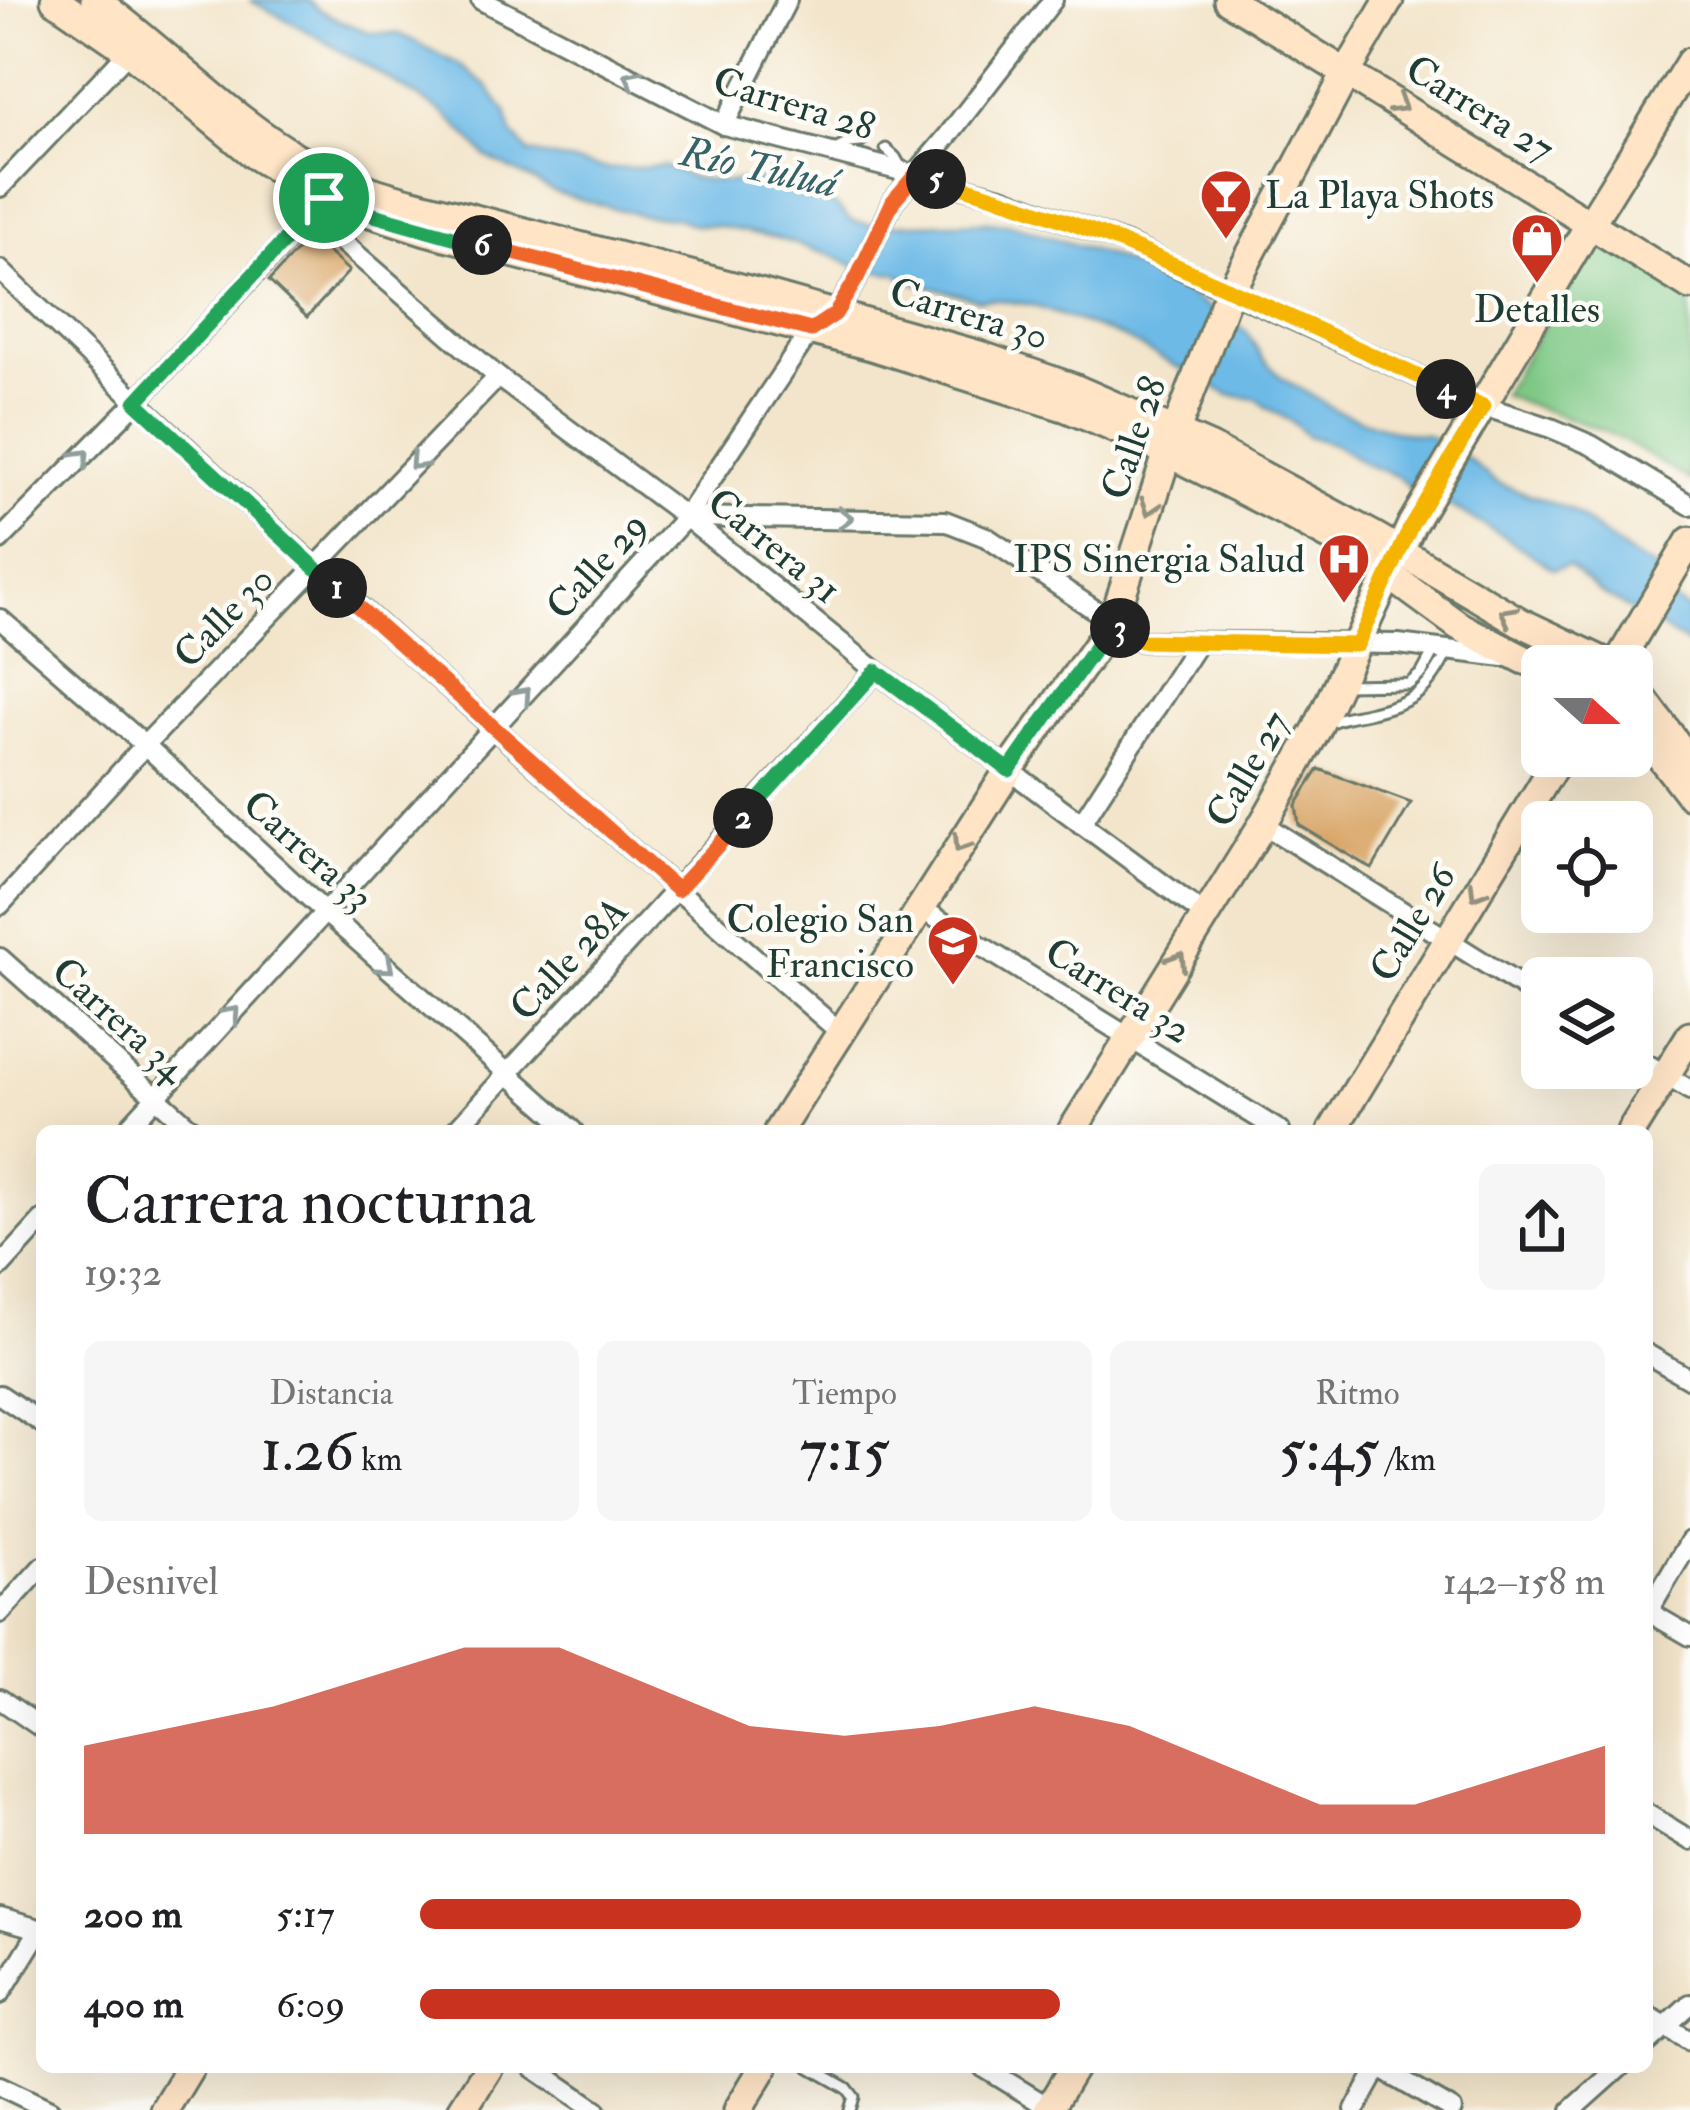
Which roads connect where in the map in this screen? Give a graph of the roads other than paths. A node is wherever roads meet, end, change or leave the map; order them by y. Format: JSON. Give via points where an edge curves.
{"nodes":[{"id":1,"x":55,"y":0,"type":"edge"},
{"id":2,"x":95,"y":0,"type":"edge"},
{"id":3,"x":787,"y":0,"type":"edge"},
{"id":4,"x":1053,"y":0,"type":"edge"},
{"id":5,"x":1228,"y":0,"type":"edge"},
{"id":6,"x":1389,"y":0,"type":"edge"},
{"id":7,"x":487,"y":1,"type":"edge"},
{"id":8,"x":138,"y":45,"type":"junction"},
{"id":9,"x":1690,"y":62,"type":"edge"},
{"id":10,"x":1346,"y":71,"type":"junction"},
{"id":11,"x":724,"y":125,"type":"junction"},
{"id":12,"x":861,"y":142,"type":"dead end"},
{"id":13,"x":886,"y":149,"type":"dead end"},
{"id":14,"x":831,"y":152,"type":"junction"},
{"id":15,"x":909,"y":172,"type":"junction"},
{"id":16,"x":0,"y":188,"type":"edge"},
{"id":17,"x":325,"y":197,"type":"junction"},
{"id":18,"x":1590,"y":224,"type":"junction"},
{"id":19,"x":0,"y":270,"type":"edge"},
{"id":20,"x":1690,"y":286,"type":"edge"},
{"id":21,"x":1228,"y":297,"type":"junction"},
{"id":22,"x":823,"y":322,"type":"junction"},
{"id":23,"x":498,"y":376,"type":"junction"},
{"id":24,"x":136,"y":402,"type":"junction"},
{"id":25,"x":1483,"y":406,"type":"junction"},
{"id":26,"x":1172,"y":442,"type":"junction"},
{"id":27,"x":1690,"y":505,"type":"edge"},
{"id":28,"x":686,"y":517,"type":"junction"},
{"id":29,"x":0,"y":540,"type":"edge"},
{"id":30,"x":1683,"y":552,"type":"edge"},
{"id":31,"x":1394,"y":563,"type":"junction"},
{"id":32,"x":315,"y":569,"type":"junction"},
{"id":33,"x":0,"y":619,"type":"edge"},
{"id":34,"x":1112,"y":624,"type":"junction"},
{"id":35,"x":1197,"y":644,"type":"junction"},
{"id":36,"x":1357,"y":645,"type":"junction"},
{"id":37,"x":1583,"y":645,"type":"edge"},
{"id":38,"x":1627,"y":645,"type":"edge"},
{"id":39,"x":1442,"y":648,"type":"junction"},
{"id":40,"x":1521,"y":656,"type":"edge"},
{"id":41,"x":1521,"y":661,"type":"edge"},
{"id":42,"x":876,"y":671,"type":"junction"},
{"id":43,"x":1339,"y":685,"type":"junction"},
{"id":44,"x":1653,"y":712,"type":"edge"},
{"id":45,"x":494,"y":727,"type":"junction"},
{"id":46,"x":1317,"y":729,"type":"junction"},
{"id":47,"x":145,"y":746,"type":"junction"},
{"id":48,"x":1653,"y":747,"type":"edge"},
{"id":49,"x":1690,"y":762,"type":"edge"},
{"id":50,"x":1009,"y":770,"type":"junction"},
{"id":51,"x":1547,"y":777,"type":"edge"},
{"id":52,"x":1690,"y":795,"type":"edge"},
{"id":53,"x":1081,"y":824,"type":"junction"},
{"id":54,"x":1263,"y":824,"type":"junction"},
{"id":55,"x":677,"y":890,"type":"junction"},
{"id":56,"x":0,"y":905,"type":"edge"},
{"id":57,"x":920,"y":908,"type":"junction"},
{"id":58,"x":325,"y":912,"type":"junction"},
{"id":59,"x":1206,"y":916,"type":"junction"},
{"id":60,"x":1448,"y":940,"type":"junction"},
{"id":61,"x":0,"y":958,"type":"edge"},
{"id":62,"x":1521,"y":986,"type":"edge"},
{"id":63,"x":840,"y":1032,"type":"junction"},
{"id":64,"x":1690,"y":1036,"type":"edge"},
{"id":65,"x":1130,"y":1038,"type":"junction"},
{"id":66,"x":508,"y":1073,"type":"junction"},
{"id":67,"x":1677,"y":1083,"type":"edge"},
{"id":68,"x":155,"y":1098,"type":"junction"},
{"id":69,"x":130,"y":1125,"type":"edge"},
{"id":70,"x":187,"y":1125,"type":"edge"},
{"id":71,"x":460,"y":1125,"type":"edge"},
{"id":72,"x":566,"y":1125,"type":"edge"},
{"id":73,"x":782,"y":1125,"type":"edge"},
{"id":74,"x":1076,"y":1125,"type":"edge"},
{"id":75,"x":1270,"y":1125,"type":"edge"},
{"id":76,"x":1336,"y":1125,"type":"edge"},
{"id":77,"x":1637,"y":1125,"type":"edge"},
{"id":78,"x":36,"y":1228,"type":"edge"},
{"id":79,"x":0,"y":1267,"type":"edge"},
{"id":80,"x":1653,"y":1357,"type":"edge"},
{"id":81,"x":1690,"y":1379,"type":"edge"},
{"id":82,"x":0,"y":1395,"type":"edge"},
{"id":83,"x":36,"y":1419,"type":"edge"},
{"id":84,"x":1690,"y":1541,"type":"edge"},
{"id":85,"x":36,"y":1574,"type":"edge"},
{"id":86,"x":1653,"y":1602,"type":"edge"},
{"id":87,"x":0,"y":1613,"type":"edge"},
{"id":88,"x":1653,"y":1615,"type":"edge"},
{"id":89,"x":1690,"y":1636,"type":"edge"},
{"id":90,"x":0,"y":1699,"type":"edge"},
{"id":91,"x":36,"y":1724,"type":"edge"},
{"id":92,"x":1653,"y":1818,"type":"edge"},
{"id":93,"x":1690,"y":1840,"type":"edge"},
{"id":94,"x":0,"y":1918,"type":"edge"},
{"id":95,"x":36,"y":1929,"type":"edge"},
{"id":96,"x":36,"y":1938,"type":"edge"},
{"id":97,"x":0,"y":1994,"type":"edge"},
{"id":98,"x":1690,"y":2004,"type":"edge"},
{"id":99,"x":1653,"y":2018,"type":"edge"},
{"id":100,"x":1666,"y":2026,"type":"junction"},
{"id":101,"x":1653,"y":2038,"type":"edge"},
{"id":102,"x":1690,"y":2041,"type":"edge"},
{"id":103,"x":186,"y":2073,"type":"edge"},
{"id":104,"x":485,"y":2073,"type":"edge"},
{"id":105,"x":542,"y":2073,"type":"edge"},
{"id":106,"x":760,"y":2073,"type":"edge"},
{"id":107,"x":821,"y":2073,"type":"edge"},
{"id":108,"x":993,"y":2073,"type":"edge"},
{"id":109,"x":1071,"y":2073,"type":"edge"},
{"id":110,"x":1376,"y":2073,"type":"edge"},
{"id":111,"x":1389,"y":2073,"type":"edge"},
{"id":112,"x":1613,"y":2073,"type":"edge"},
{"id":113,"x":0,"y":2086,"type":"edge"},
{"id":114,"x":1050,"y":2109,"type":"edge"},
{"id":115,"x":50,"y":2110,"type":"edge"},
{"id":116,"x":164,"y":2110,"type":"edge"},
{"id":117,"x":462,"y":2110,"type":"edge"},
{"id":118,"x":596,"y":2110,"type":"edge"},
{"id":119,"x":738,"y":2110,"type":"edge"},
{"id":120,"x":850,"y":2110,"type":"edge"},
{"id":121,"x":1354,"y":2110,"type":"edge"},
{"id":122,"x":1452,"y":2110,"type":"edge"},
{"id":123,"x":1572,"y":2110,"type":"edge"}],
"edges":[{"from":1,"to":8,"type":"street","name":"Carrera 30"},
{"from":2,"to":8,"type":"street","name":"Carrera 30"},
{"from":3,"to":11,"type":"street"},
{"from":4,"to":15,"type":"street","name":"Calle 29"},
{"from":5,"to":10,"type":"street","name":"Carrera 27"},
{"from":6,"to":10,"type":"street","name":"Calle 28"},
{"from":11,"to":7,"type":"street","name":"Carrera 28","one_way":true},
{"from":8,"to":16,"type":"street"},
{"from":8,"to":17,"type":"street","name":"Carrera 30","via":[[256,156]]},
{"from":9,"to":18,"type":"street","name":"Calle 27"},
{"from":10,"to":18,"type":"street","name":"Carrera 27","one_way":true},
{"from":10,"to":21,"type":"street","name":"Calle 28"},
{"from":11,"to":14,"type":"street","name":"Carrera 28"},
{"from":12,"to":14,"type":"lane"},
{"from":13,"to":15,"type":"lane"},
{"from":14,"to":15,"type":"street","name":"Carrera 28"},
{"from":15,"to":21,"type":"street","name":"Carrera 28","via":[[1028,206]]},
{"from":15,"to":22,"type":"street","name":"Calle 29","via":[[857,278]]},
{"from":17,"to":22,"type":"street","name":"Carrera 30","via":[[426,230]]},
{"from":17,"to":23,"type":"street","name":"Carrera 31"},
{"from":17,"to":24,"type":"street"},
{"from":18,"to":20,"type":"street","name":"Carrera 27"},
{"from":18,"to":25,"type":"street","name":"Calle 27"},
{"from":19,"to":24,"type":"street"},
{"from":21,"to":25,"type":"street","name":"Carrera 28"},
{"from":21,"to":26,"type":"street","name":"Calle 28"},
{"from":22,"to":26,"type":"street","name":"Carrera 30","via":[[1021,368],[1110,402]]},
{"from":22,"to":28,"type":"street","name":"Calle 29"},
{"from":23,"to":28,"type":"street","name":"Carrera 31"},
{"from":23,"to":32,"type":"street","name":"Calle 30","one_way":true},
{"from":29,"to":24,"type":"street","one_way":true},
{"from":24,"to":32,"type":"street"},
{"from":25,"to":27,"type":"street","name":"Carrera 28","via":[[1591,445]]},
{"from":25,"to":31,"type":"street","name":"Calle 27"},
{"from":26,"to":31,"type":"street","name":"Carrera 30","via":[[1307,499]]},
{"from":26,"to":34,"type":"street","name":"Calle 28","one_way":true},
{"from":28,"to":34,"type":"street","one_way":true,"via":[[945,521],[986,537]]},
{"from":28,"to":42,"type":"street","name":"Carrera 31"},
{"from":45,"to":28,"type":"street","name":"Calle 29","one_way":true},
{"from":30,"to":38,"type":"street"},
{"from":31,"to":36,"type":"street","name":"Calle 27"},
{"from":37,"to":31,"type":"street","name":"Carrera 30","one_way":true},
{"from":31,"to":40,"type":"street","name":"Carrera 30","via":[[1460,626]]},
{"from":32,"to":45,"type":"street"},
{"from":32,"to":47,"type":"street","name":"Calle 30"},
{"from":33,"to":47,"type":"street","name":"Carrera 33"},
{"from":34,"to":35,"type":"street","via":[[1141,641]]},
{"from":34,"to":50,"type":"street","name":"Calle 28"},
{"from":35,"to":36,"type":"street"},
{"from":35,"to":53,"type":"street"},
{"from":36,"to":39,"type":"street"},
{"from":36,"to":43,"type":"street","name":"Calle 27"},
{"from":39,"to":41,"type":"street"},
{"from":39,"to":43,"type":"lane","via":[[1409,684]]},
{"from":39,"to":46,"type":"lane","via":[[1424,691]]},
{"from":42,"to":50,"type":"street","name":"Carrera 31"},
{"from":42,"to":55,"type":"street","name":"Calle 28A"},
{"from":43,"to":46,"type":"street","name":"Calle 27"},
{"from":44,"to":49,"type":"street"},
{"from":45,"to":55,"type":"street"},
{"from":45,"to":58,"type":"street","name":"Calle 29"},
{"from":46,"to":54,"type":"street","name":"Calle 27"},
{"from":47,"to":56,"type":"street","name":"Calle 30"},
{"from":47,"to":58,"type":"street","name":"Carrera 33"},
{"from":48,"to":52,"type":"street"},
{"from":50,"to":53,"type":"street","name":"Carrera 31"},
{"from":50,"to":57,"type":"street","name":"Calle 28","one_way":true},
{"from":51,"to":60,"type":"street","name":"Calle 26","one_way":true},
{"from":53,"to":59,"type":"street","name":"Carrera 31"},
{"from":54,"to":59,"type":"street","name":"Calle 27"},
{"from":54,"to":60,"type":"street"},
{"from":55,"to":63,"type":"street"},
{"from":55,"to":66,"type":"street","name":"Calle 28A"},
{"from":57,"to":63,"type":"street","name":"Calle 28"},
{"from":57,"to":65,"type":"street","name":"Carrera 32"},
{"from":58,"to":66,"type":"street","name":"Carrera 33","one_way":true},
{"from":68,"to":58,"type":"street","name":"Calle 29","one_way":true},
{"from":65,"to":59,"type":"street","name":"Calle 27","one_way":true},
{"from":60,"to":62,"type":"street"},
{"from":60,"to":76,"type":"street","name":"Calle 26"},
{"from":61,"to":68,"type":"street","name":"Carrera 34"},
{"from":63,"to":73,"type":"street","name":"Calle 28"},
{"from":64,"to":67,"type":"street"},
{"from":65,"to":74,"type":"street","name":"Calle 27"},
{"from":65,"to":75,"type":"street","name":"Carrera 32"},
{"from":66,"to":71,"type":"street","name":"Calle 28A"},
{"from":66,"to":72,"type":"street","name":"Carrera 33"},
{"from":67,"to":77,"type":"street"},
{"from":68,"to":69,"type":"street","name":"Calle 29"},
{"from":68,"to":70,"type":"street","name":"Carrera 34"},
{"from":78,"to":79,"type":"street"},
{"from":80,"to":81,"type":"street"},
{"from":82,"to":83,"type":"street"},
{"from":84,"to":86,"type":"street"},
{"from":85,"to":87,"type":"street"},
{"from":88,"to":89,"type":"street"},
{"from":90,"to":91,"type":"street"},
{"from":92,"to":93,"type":"street"},
{"from":94,"to":95,"type":"street"},
{"from":96,"to":97,"type":"street"},
{"from":98,"to":100,"type":"street"},
{"from":99,"to":100,"type":"street"},
{"from":100,"to":101,"type":"street"},
{"from":100,"to":102,"type":"street"},
{"from":103,"to":116,"type":"street"},
{"from":104,"to":117,"type":"street"},
{"from":105,"to":118,"type":"street"},
{"from":106,"to":119,"type":"street"},
{"from":107,"to":120,"type":"lane","via":[[848,2088]]},
{"from":108,"to":114,"type":"street"},
{"from":109,"to":114,"type":"street"},
{"from":110,"to":121,"type":"street"},
{"from":111,"to":122,"type":"street"},
{"from":112,"to":123,"type":"street"},
{"from":113,"to":115,"type":"street"}]}
